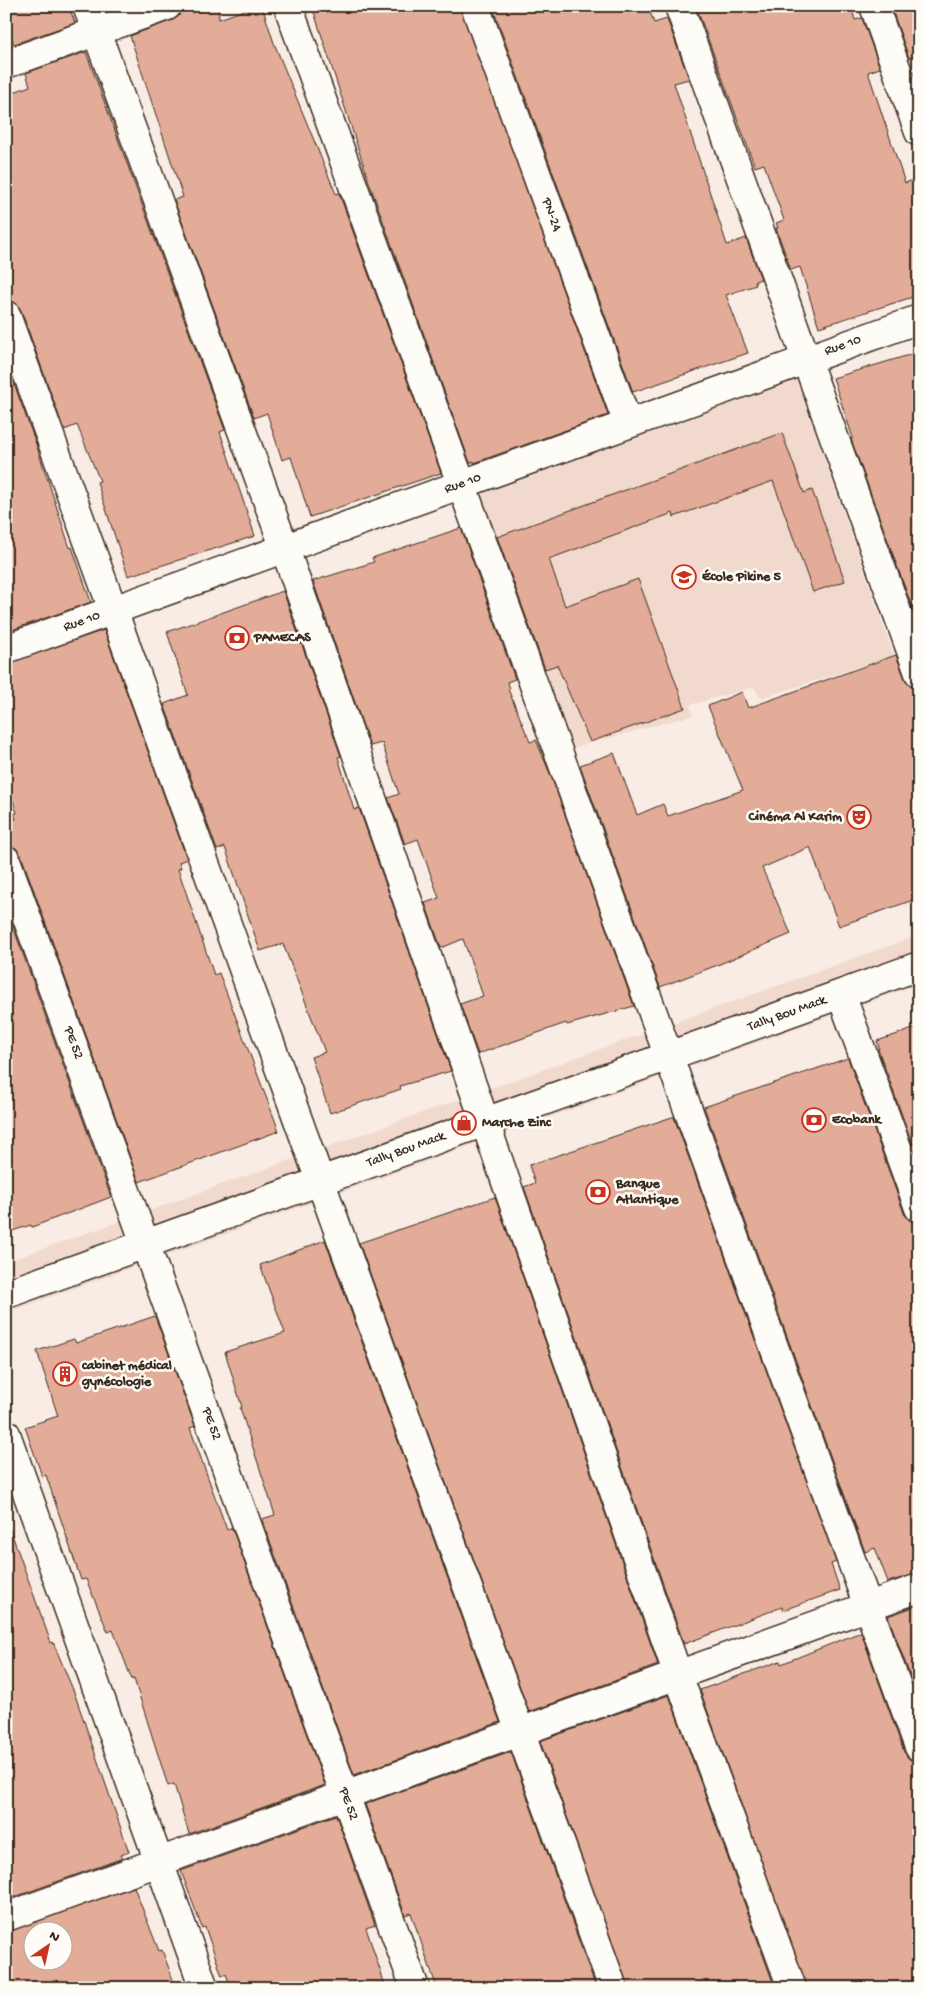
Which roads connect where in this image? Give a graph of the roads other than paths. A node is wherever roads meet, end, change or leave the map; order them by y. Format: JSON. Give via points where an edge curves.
{"nodes":[{"id":1,"x":87,"y":6,"type":"edge"},
{"id":2,"x":167,"y":6,"type":"edge"},
{"id":3,"x":288,"y":6,"type":"edge"},
{"id":4,"x":475,"y":6,"type":"edge"},
{"id":5,"x":679,"y":6,"type":"edge"},
{"id":6,"x":874,"y":6,"type":"edge"},
{"id":7,"x":97,"y":32,"type":"junction"},
{"id":8,"x":6,"y":64,"type":"edge"},
{"id":9,"x":919,"y":132,"type":"edge"},
{"id":10,"x":6,"y":315,"type":"edge"},
{"id":11,"x":919,"y":319,"type":"edge"},
{"id":12,"x":806,"y":360,"type":"junction"},
{"id":13,"x":628,"y":424,"type":"junction"},
{"id":14,"x":462,"y":484,"type":"junction"},
{"id":15,"x":285,"y":549,"type":"junction"},
{"id":16,"x":113,"y":610,"type":"junction"},
{"id":17,"x":6,"y":649,"type":"edge"},
{"id":18,"x":919,"y":673,"type":"edge"},
{"id":19,"x":6,"y":860,"type":"edge"},
{"id":20,"x":919,"y":966,"type":"edge"},
{"id":21,"x":842,"y":994,"type":"junction"},
{"id":22,"x":669,"y":1056,"type":"junction"},
{"id":23,"x":484,"y":1122,"type":"junction"},
{"id":24,"x":321,"y":1181,"type":"junction"},
{"id":25,"x":919,"y":1208,"type":"edge"},
{"id":26,"x":146,"y":1244,"type":"junction"},
{"id":27,"x":6,"y":1294,"type":"edge"},
{"id":28,"x":6,"y":1434,"type":"edge"},
{"id":29,"x":919,"y":1588,"type":"edge"},
{"id":30,"x":868,"y":1606,"type":"junction"},
{"id":31,"x":678,"y":1675,"type":"junction"},
{"id":32,"x":520,"y":1732,"type":"junction"},
{"id":33,"x":919,"y":1747,"type":"edge"},
{"id":34,"x":345,"y":1795,"type":"junction"},
{"id":35,"x":159,"y":1862,"type":"junction"},
{"id":36,"x":6,"y":1917,"type":"edge"},
{"id":37,"x":204,"y":1988,"type":"edge"},
{"id":38,"x":415,"y":1988,"type":"edge"},
{"id":39,"x":613,"y":1988,"type":"edge"},
{"id":40,"x":792,"y":1988,"type":"edge"}],
"edges":[{"from":1,"to":7,"type":"street"},
{"from":2,"to":7,"type":"street"},
{"from":3,"to":14,"type":"street"},
{"from":4,"to":13,"type":"street","name":"PN-24"},
{"from":5,"to":12,"type":"street"},
{"from":6,"to":9,"type":"street"},
{"from":7,"to":8,"type":"street"},
{"from":7,"to":15,"type":"street"},
{"from":10,"to":16,"type":"street"},
{"from":11,"to":12,"type":"street","name":"Rue 10"},
{"from":12,"to":13,"type":"street","name":"Rue 10"},
{"from":12,"to":18,"type":"street"},
{"from":13,"to":14,"type":"street","name":"Rue 10"},
{"from":14,"to":15,"type":"street","name":"Rue 10"},
{"from":14,"to":22,"type":"street"},
{"from":15,"to":16,"type":"street","name":"Rue 10"},
{"from":15,"to":23,"type":"street"},
{"from":16,"to":17,"type":"street","name":"Rue 10"},
{"from":16,"to":24,"type":"street"},
{"from":19,"to":26,"type":"street","name":"PE 52"},
{"from":20,"to":21,"type":"street","name":"Tally Bou Mack"},
{"from":21,"to":22,"type":"street","name":"Tally Bou Mack"},
{"from":21,"to":25,"type":"street"},
{"from":22,"to":23,"type":"street","name":"Tally Bou Mack"},
{"from":22,"to":30,"type":"street"},
{"from":23,"to":24,"type":"street","name":"Tally Bou Mack"},
{"from":23,"to":31,"type":"street"},
{"from":24,"to":26,"type":"street","name":"Tally Bou Mack"},
{"from":24,"to":32,"type":"street"},
{"from":26,"to":27,"type":"street","name":"Tally Bou Mack"},
{"from":26,"to":34,"type":"street","name":"PE 52"},
{"from":28,"to":35,"type":"street"},
{"from":29,"to":30,"type":"street"},
{"from":30,"to":31,"type":"street"},
{"from":30,"to":33,"type":"street"},
{"from":31,"to":32,"type":"street"},
{"from":31,"to":40,"type":"street"},
{"from":32,"to":34,"type":"street"},
{"from":32,"to":39,"type":"street"},
{"from":34,"to":35,"type":"street"},
{"from":34,"to":38,"type":"street","name":"PE 52"},
{"from":35,"to":36,"type":"street"},
{"from":35,"to":37,"type":"street"}]}
